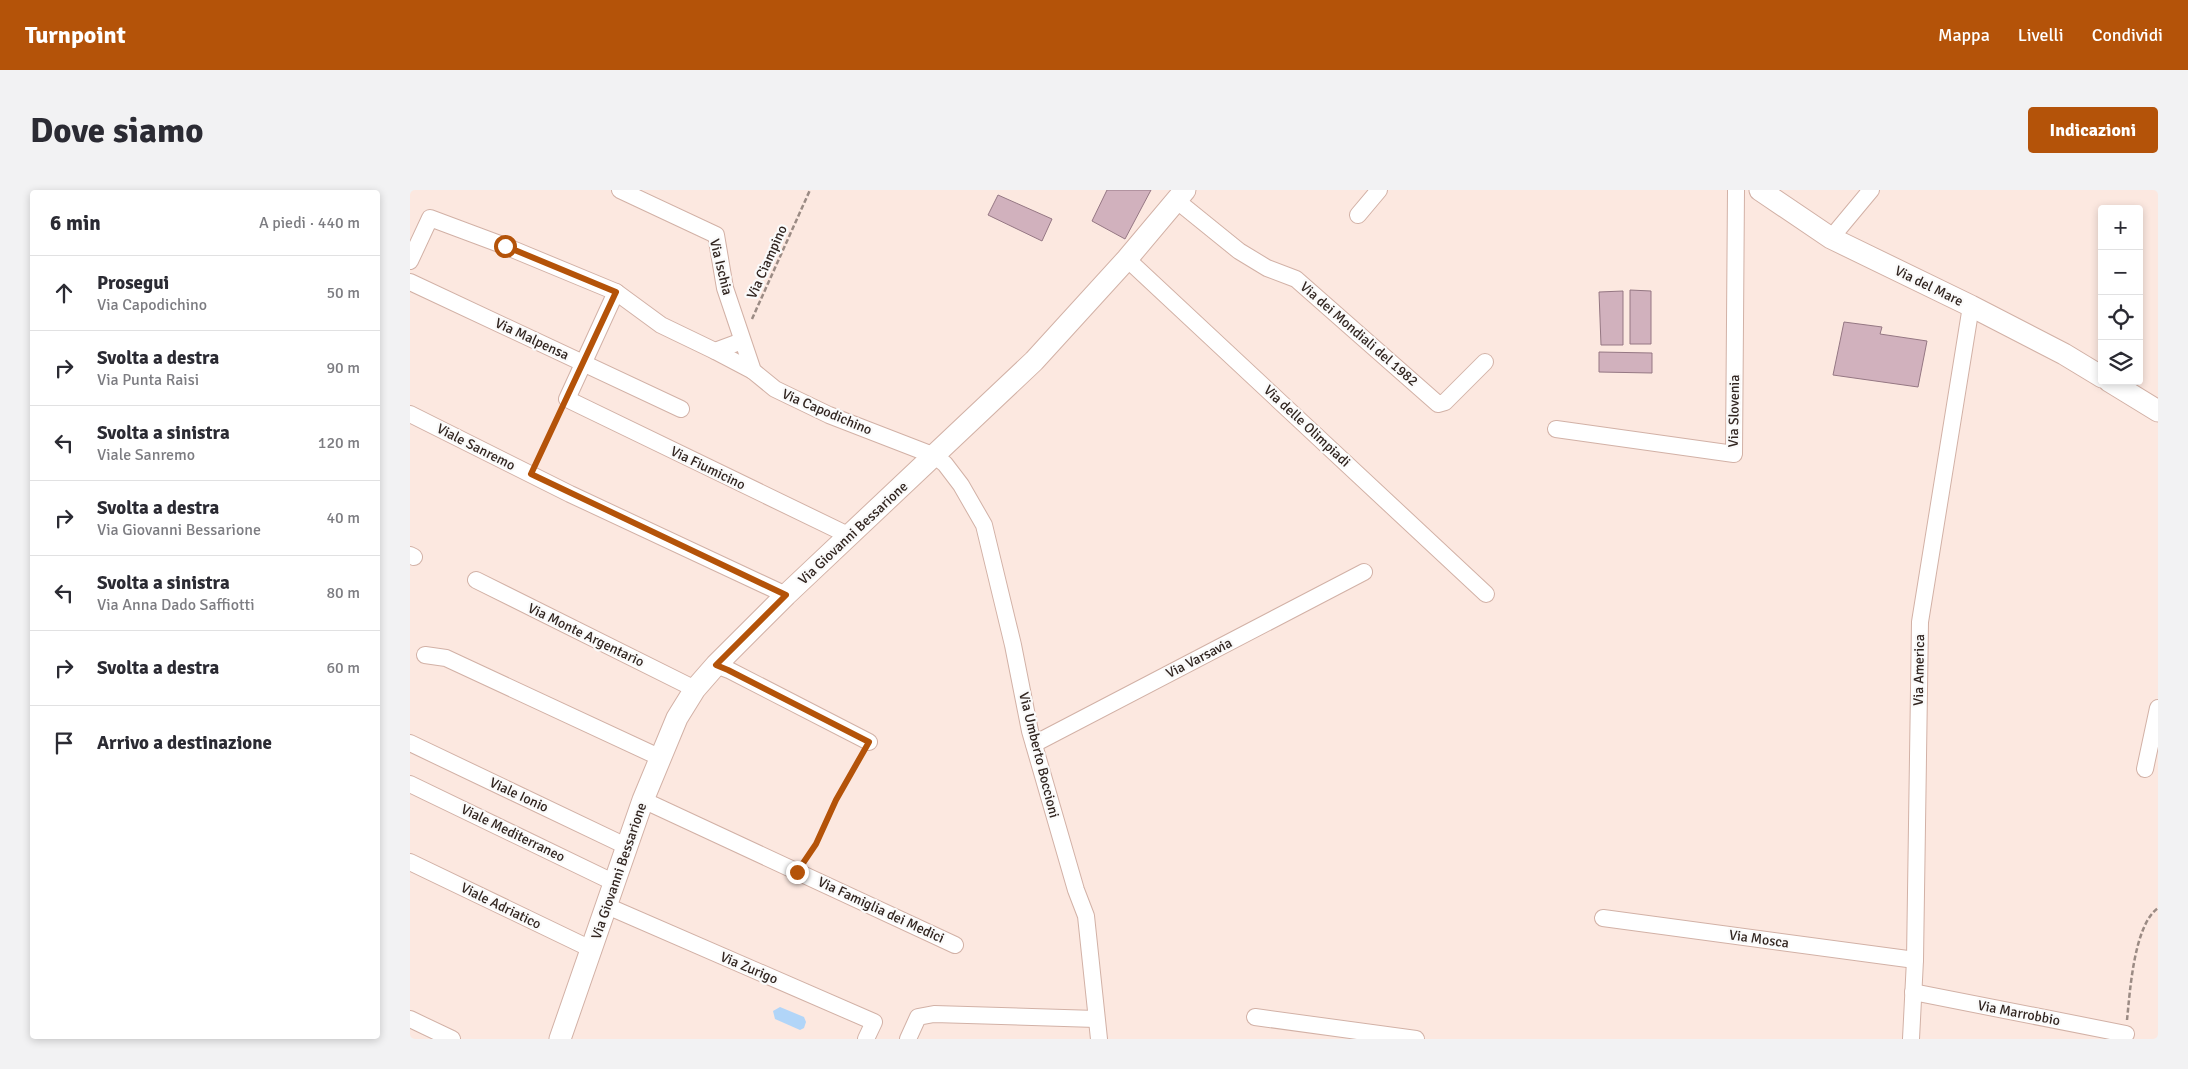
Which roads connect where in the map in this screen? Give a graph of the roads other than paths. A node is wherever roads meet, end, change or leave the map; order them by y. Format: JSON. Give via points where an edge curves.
{"nodes":[{"id":1,"x":621,"y":190,"type":"edge"},
{"id":2,"x":1379,"y":190,"type":"edge"},
{"id":3,"x":1736,"y":190,"type":"edge"},
{"id":4,"x":1871,"y":190,"type":"edge"},
{"id":5,"x":1768,"y":192,"type":"edge"},
{"id":6,"x":1181,"y":195,"type":"edge"},
{"id":7,"x":1358,"y":215,"type":"dead end"},
{"id":8,"x":1831,"y":238,"type":"junction"},
{"id":9,"x":1128,"y":259,"type":"junction"},
{"id":10,"x":410,"y":261,"type":"edge"},
{"id":11,"x":410,"y":282,"type":"edge"},
{"id":12,"x":616,"y":292,"type":"junction"},
{"id":13,"x":1971,"y":306,"type":"junction"},
{"id":14,"x":742,"y":341,"type":"junction"},
{"id":15,"x":715,"y":351,"type":"junction"},
{"id":16,"x":1485,"y":362,"type":"dead end"},
{"id":17,"x":583,"y":363,"type":"junction"},
{"id":18,"x":753,"y":371,"type":"junction"},
{"id":19,"x":2098,"y":375,"type":"edge"},
{"id":20,"x":2116,"y":385,"type":"edge"},
{"id":21,"x":681,"y":409,"type":"dead end"},
{"id":22,"x":2158,"y":411,"type":"edge"},
{"id":23,"x":410,"y":414,"type":"edge"},
{"id":24,"x":1556,"y":429,"type":"dead end"},
{"id":25,"x":935,"y":456,"type":"junction"},
{"id":26,"x":850,"y":536,"type":"junction"},
{"id":27,"x":1364,"y":572,"type":"dead end"},
{"id":28,"x":476,"y":580,"type":"dead end"},
{"id":29,"x":1486,"y":594,"type":"dead end"},
{"id":30,"x":786,"y":595,"type":"junction"},
{"id":31,"x":425,"y":655,"type":"dead end"},
{"id":32,"x":716,"y":665,"type":"junction"},
{"id":33,"x":696,"y":689,"type":"junction"},
{"id":34,"x":2158,"y":708,"type":"edge"},
{"id":35,"x":869,"y":742,"type":"road end"},
{"id":36,"x":410,"y":743,"type":"edge"},
{"id":37,"x":1034,"y":744,"type":"junction"},
{"id":38,"x":660,"y":758,"type":"junction"},
{"id":39,"x":2145,"y":769,"type":"dead end"},
{"id":40,"x":410,"y":784,"type":"edge"},
{"id":41,"x":643,"y":800,"type":"junction"},
{"id":42,"x":628,"y":847,"type":"junction"},
{"id":43,"x":410,"y":862,"type":"edge"},
{"id":44,"x":615,"y":883,"type":"junction"},
{"id":45,"x":607,"y":906,"type":"junction"},
{"id":46,"x":1603,"y":918,"type":"dead end"},
{"id":47,"x":955,"y":945,"type":"dead end"},
{"id":48,"x":592,"y":950,"type":"junction"},
{"id":49,"x":1915,"y":960,"type":"junction"},
{"id":50,"x":1913,"y":992,"type":"junction"},
{"id":51,"x":1255,"y":1017,"type":"dead end"},
{"id":52,"x":410,"y":1019,"type":"edge"},
{"id":53,"x":1096,"y":1019,"type":"junction"},
{"id":54,"x":2126,"y":1034,"type":"road end"},
{"id":55,"x":452,"y":1039,"type":"edge"},
{"id":56,"x":560,"y":1039,"type":"edge"},
{"id":57,"x":866,"y":1039,"type":"edge"},
{"id":58,"x":908,"y":1039,"type":"edge"},
{"id":59,"x":1099,"y":1039,"type":"edge"},
{"id":60,"x":1416,"y":1039,"type":"edge"},
{"id":61,"x":1911,"y":1039,"type":"edge"}],
"edges":[{"from":1,"to":14,"type":"street","name":"Via Ischia","via":[[716,235],[725,288]]},
{"from":2,"to":7,"type":"street"},
{"from":3,"to":24,"type":"street","name":"Via Slovenia","via":[[1734,454]]},
{"from":4,"to":8,"type":"street"},
{"from":5,"to":8,"type":"street","name":"Via del Mare"},
{"from":6,"to":9,"type":"street","name":"Via Giovanni Bessarione"},
{"from":6,"to":16,"type":"street","name":"Via dei Mondiali del 1982","via":[[1239,251],[1267,268],[1296,279],[1438,404],[1445,402]]},
{"from":8,"to":13,"type":"street","name":"Via del Mare"},
{"from":9,"to":25,"type":"street","name":"Via Giovanni Bessarione","via":[[1034,361]]},
{"from":9,"to":29,"type":"street","name":"Via delle Olimpiadi"},
{"from":10,"to":12,"type":"street","via":[[430,218]]},
{"from":11,"to":17,"type":"street","name":"Via Malpensa"},
{"from":12,"to":15,"type":"street","via":[[661,325]]},
{"from":12,"to":17,"type":"street"},
{"from":13,"to":19,"type":"street","name":"Via del Mare"},
{"from":13,"to":49,"type":"street","name":"Via America","via":[[1920,622]]},
{"from":14,"to":15,"type":"street"},
{"from":14,"to":18,"type":"street"},
{"from":15,"to":18,"type":"street","name":"Via Capodichino"},
{"from":17,"to":21,"type":"street","name":"Via Malpensa"},
{"from":17,"to":26,"type":"street","name":"Via Fiumicino","via":[[567,399]]},
{"from":18,"to":25,"type":"street","name":"Via Capodichino","via":[[776,390],[829,415]]},
{"from":20,"to":22,"type":"street"},
{"from":23,"to":30,"type":"street","name":"Viale Sanremo"},
{"from":25,"to":26,"type":"street","name":"Via Giovanni Bessarione"},
{"from":25,"to":37,"type":"street","name":"Via Umberto Boccioni","via":[[961,485],[984,525]]},
{"from":26,"to":30,"type":"street","name":"Via Giovanni Bessarione"},
{"from":27,"to":37,"type":"street","name":"Via Varsavia"},
{"from":28,"to":33,"type":"street","name":"Via Monte Argentario"},
{"from":30,"to":32,"type":"street","name":"Via Giovanni Bessarione"},
{"from":31,"to":38,"type":"street","via":[[446,658]]},
{"from":32,"to":33,"type":"street","name":"Via Giovanni Bessarione"},
{"from":32,"to":35,"type":"street"},
{"from":33,"to":38,"type":"street","name":"Via Giovanni Bessarione","via":[[677,718]]},
{"from":34,"to":39,"type":"street"},
{"from":36,"to":42,"type":"street","name":"Viale Ionio"},
{"from":37,"to":53,"type":"street","name":"Via Umberto Boccioni","via":[[1086,916]]},
{"from":38,"to":41,"type":"street","name":"Via Giovanni Bessarione"},
{"from":40,"to":44,"type":"street","name":"Viale Mediterraneo"},
{"from":41,"to":42,"type":"street","name":"Via Giovanni Bessarione"},
{"from":41,"to":47,"type":"street","name":"Via Famiglia dei Medici"},
{"from":42,"to":44,"type":"street","name":"Via Giovanni Bessarione"},
{"from":43,"to":48,"type":"street","name":"Viale Adriatico"},
{"from":44,"to":45,"type":"street","name":"Via Giovanni Bessarione"},
{"from":45,"to":48,"type":"street","name":"Via Giovanni Bessarione"},
{"from":45,"to":57,"type":"street","name":"Via Zurigo","via":[[874,1022]]},
{"from":46,"to":49,"type":"street","name":"Via Mosca"},
{"from":48,"to":56,"type":"street","name":"Via Giovanni Bessarione"},
{"from":49,"to":50,"type":"street","name":"Via America"},
{"from":50,"to":54,"type":"street","name":"Via Marrobbio"},
{"from":50,"to":61,"type":"street","name":"Via America"},
{"from":51,"to":60,"type":"street"},
{"from":52,"to":55,"type":"street"},
{"from":53,"to":58,"type":"street","via":[[934,1014],[918,1017]]},
{"from":53,"to":59,"type":"street","name":"Via Umberto Boccioni"}]}
